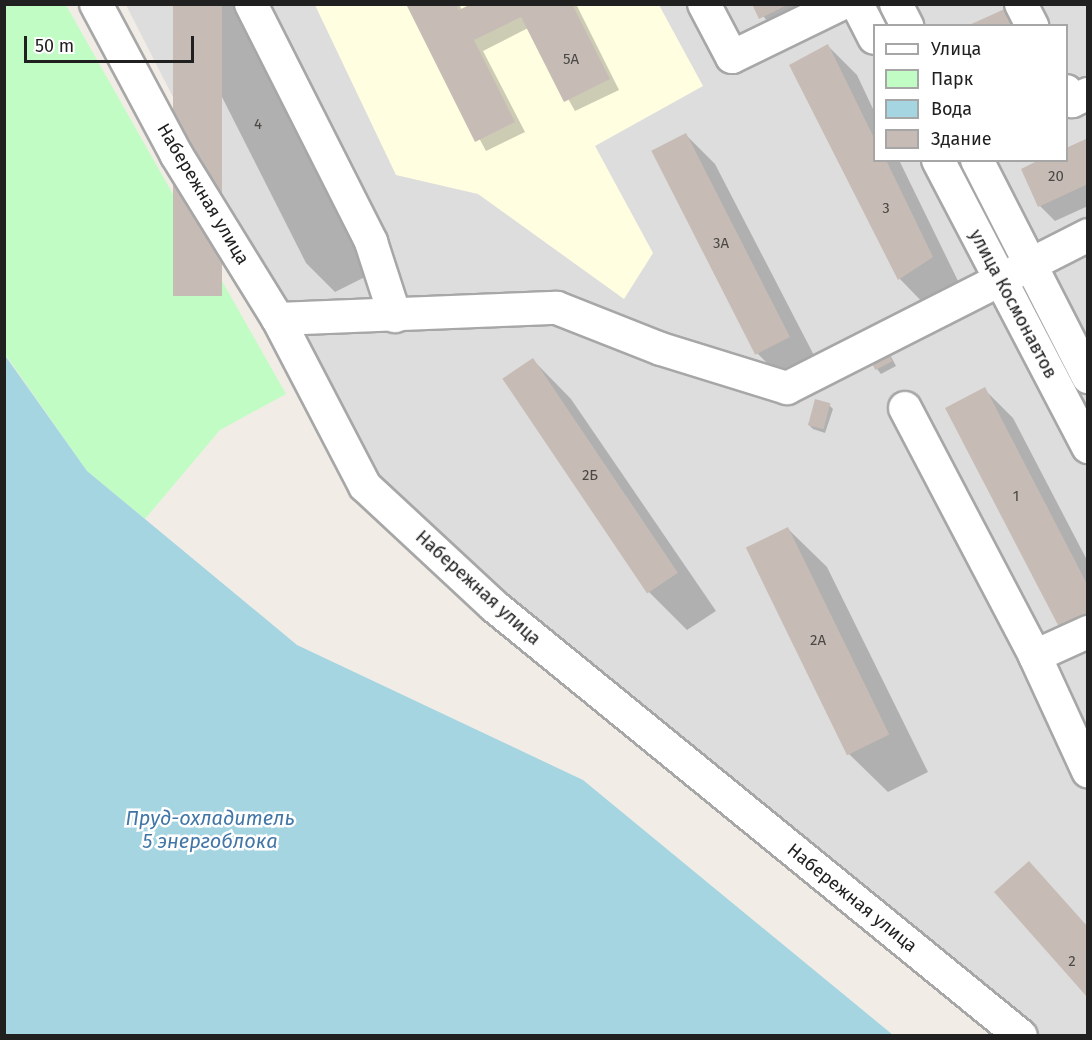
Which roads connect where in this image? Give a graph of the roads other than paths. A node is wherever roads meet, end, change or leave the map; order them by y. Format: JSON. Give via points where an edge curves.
{"nodes":[{"id":1,"x":96,"y":4,"type":"edge"},
{"id":2,"x":251,"y":4,"type":"edge"},
{"id":3,"x":704,"y":4,"type":"edge"},
{"id":4,"x":841,"y":4,"type":"edge"},
{"id":5,"x":857,"y":4,"type":"edge"},
{"id":6,"x":896,"y":4,"type":"edge"},
{"id":7,"x":1021,"y":4,"type":"edge"},
{"id":8,"x":906,"y":24,"type":"edge"},
{"id":9,"x":1031,"y":24,"type":"edge"},
{"id":10,"x":873,"y":36,"type":"edge"},
{"id":11,"x":1068,"y":94,"type":"edge"},
{"id":12,"x":1088,"y":94,"type":"edge"},
{"id":13,"x":939,"y":162,"type":"edge"},
{"id":14,"x":978,"y":162,"type":"edge"},
{"id":15,"x":1088,"y":235,"type":"edge"},
{"id":16,"x":1030,"y":263,"type":"junction"},
{"id":17,"x":999,"y":279,"type":"junction"},
{"id":18,"x":395,"y":316,"type":"junction"},
{"id":19,"x":278,"y":319,"type":"junction"},
{"id":20,"x":1088,"y":377,"type":"edge"},
{"id":21,"x":905,"y":408,"type":"dead end"},
{"id":22,"x":1088,"y":447,"type":"edge"},
{"id":23,"x":1088,"y":633,"type":"edge"},
{"id":24,"x":1035,"y":656,"type":"junction"},
{"id":25,"x":1088,"y":771,"type":"edge"},
{"id":26,"x":1021,"y":1035,"type":"edge"}],
"edges":[{"from":1,"to":19,"type":"street","name":"Набережная улица","via":[[176,154]]},
{"from":2,"to":18,"type":"street","via":[[371,242]]},
{"from":3,"to":4,"type":"street","via":[[732,57]]},
{"from":5,"to":10,"type":"street"},
{"from":6,"to":8,"type":"street"},
{"from":7,"to":9,"type":"street"},
{"from":11,"to":12,"type":"street","via":[[1072,101]]},
{"from":13,"to":17,"type":"street","name":"улица Космонавтов"},
{"from":14,"to":16,"type":"street","name":"улица Космонавтов"},
{"from":15,"to":16,"type":"street"},
{"from":16,"to":17,"type":"street"},
{"from":16,"to":20,"type":"street","name":"улица Космонавтов"},
{"from":17,"to":18,"type":"street","via":[[787,388],[661,349],[557,308]]},
{"from":17,"to":22,"type":"street","name":"улица Космонавтов"},
{"from":18,"to":19,"type":"street"},
{"from":19,"to":26,"type":"street","name":"Набережная улица","via":[[365,486],[494,606]]},
{"from":21,"to":24,"type":"street"},
{"from":23,"to":24,"type":"street"},
{"from":24,"to":25,"type":"street"}]}
